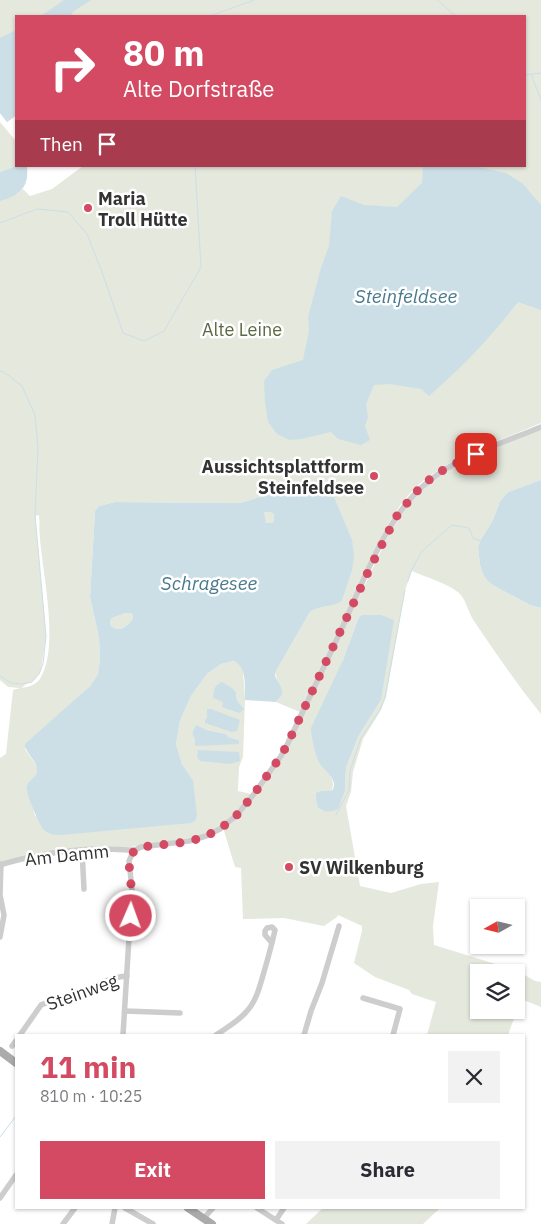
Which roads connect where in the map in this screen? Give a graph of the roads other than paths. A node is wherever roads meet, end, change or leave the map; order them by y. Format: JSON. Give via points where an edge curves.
{"nodes":[{"id":1,"x":541,"y":427,"type":"edge"},
{"id":2,"x":82,"y":850,"type":"junction"},
{"id":3,"x":116,"y":850,"type":"junction"},
{"id":4,"x":136,"y":850,"type":"junction"},
{"id":5,"x":129,"y":861,"type":"junction"},
{"id":6,"x":1,"y":865,"type":"edge"},
{"id":7,"x":84,"y":889,"type":"dead end"},
{"id":8,"x":121,"y":913,"type":"dead end"},
{"id":9,"x":131,"y":916,"type":"junction"},
{"id":10,"x":339,"y":926,"type":"dead end"},
{"id":11,"x":0,"y":936,"type":"edge"},
{"id":12,"x":272,"y":943,"type":"dead end"},
{"id":13,"x":127,"y":976,"type":"junction"},
{"id":14,"x":363,"y":998,"type":"dead end"},
{"id":15,"x":125,"y":1012,"type":"junction"},
{"id":16,"x":180,"y":1013,"type":"dead end"},
{"id":17,"x":21,"y":1034,"type":"edge"},
{"id":18,"x":123,"y":1034,"type":"edge"},
{"id":19,"x":217,"y":1034,"type":"edge"},
{"id":20,"x":304,"y":1034,"type":"edge"},
{"id":21,"x":393,"y":1034,"type":"edge"},
{"id":22,"x":0,"y":1050,"type":"edge"},
{"id":23,"x":15,"y":1063,"type":"edge"},
{"id":24,"x":15,"y":1176,"type":"edge"},
{"id":25,"x":0,"y":1198,"type":"edge"},
{"id":26,"x":74,"y":1209,"type":"edge"},
{"id":27,"x":115,"y":1209,"type":"edge"},
{"id":28,"x":127,"y":1209,"type":"edge"},
{"id":29,"x":190,"y":1209,"type":"edge"},
{"id":30,"x":213,"y":1209,"type":"edge"},
{"id":31,"x":259,"y":1209,"type":"edge"},
{"id":32,"x":283,"y":1209,"type":"edge"},
{"id":33,"x":204,"y":1218,"type":"junction"},
{"id":34,"x":276,"y":1220,"type":"junction"},
{"id":35,"x":63,"y":1224,"type":"edge"},
{"id":36,"x":112,"y":1224,"type":"edge"},
{"id":37,"x":153,"y":1224,"type":"edge"},
{"id":38,"x":212,"y":1224,"type":"edge"},
{"id":39,"x":282,"y":1224,"type":"edge"}],
"edges":[{"from":1,"to":4,"type":"street","name":"Am Damm","via":[[446,468],[406,503],[376,554],[285,750],[236,816],[220,829],[197,839]]},
{"from":2,"to":3,"type":"street","name":"Am Damm"},
{"from":2,"to":6,"type":"street","name":"Am Damm","via":[[57,852]]},
{"from":2,"to":7,"type":"street"},
{"from":3,"to":4,"type":"street","name":"Am Damm"},
{"from":3,"to":5,"type":"street"},
{"from":4,"to":5,"type":"street"},
{"from":5,"to":9,"type":"street"},
{"from":6,"to":11,"type":"street","via":[[0,895],[4,912]]},
{"from":8,"to":9,"type":"street"},
{"from":9,"to":13,"type":"street"},
{"from":10,"to":20,"type":"street"},
{"from":12,"to":19,"type":"street","via":[[252,1006]]},
{"from":13,"to":15,"type":"street"},
{"from":13,"to":17,"type":"street","name":"Steinweg","via":[[117,977],[62,1000],[44,1003]]},
{"from":14,"to":21,"type":"street","via":[[400,1009]]},
{"from":15,"to":16,"type":"street"},
{"from":15,"to":18,"type":"street"},
{"from":22,"to":23,"type":"main road"},
{"from":24,"to":25,"type":"street"},
{"from":26,"to":35,"type":"street"},
{"from":27,"to":36,"type":"street"},
{"from":28,"to":37,"type":"street"},
{"from":29,"to":33,"type":"main road"},
{"from":30,"to":33,"type":"street"},
{"from":31,"to":34,"type":"street"},
{"from":32,"to":34,"type":"street"},
{"from":33,"to":38,"type":"main road"},
{"from":34,"to":39,"type":"street"}]}
